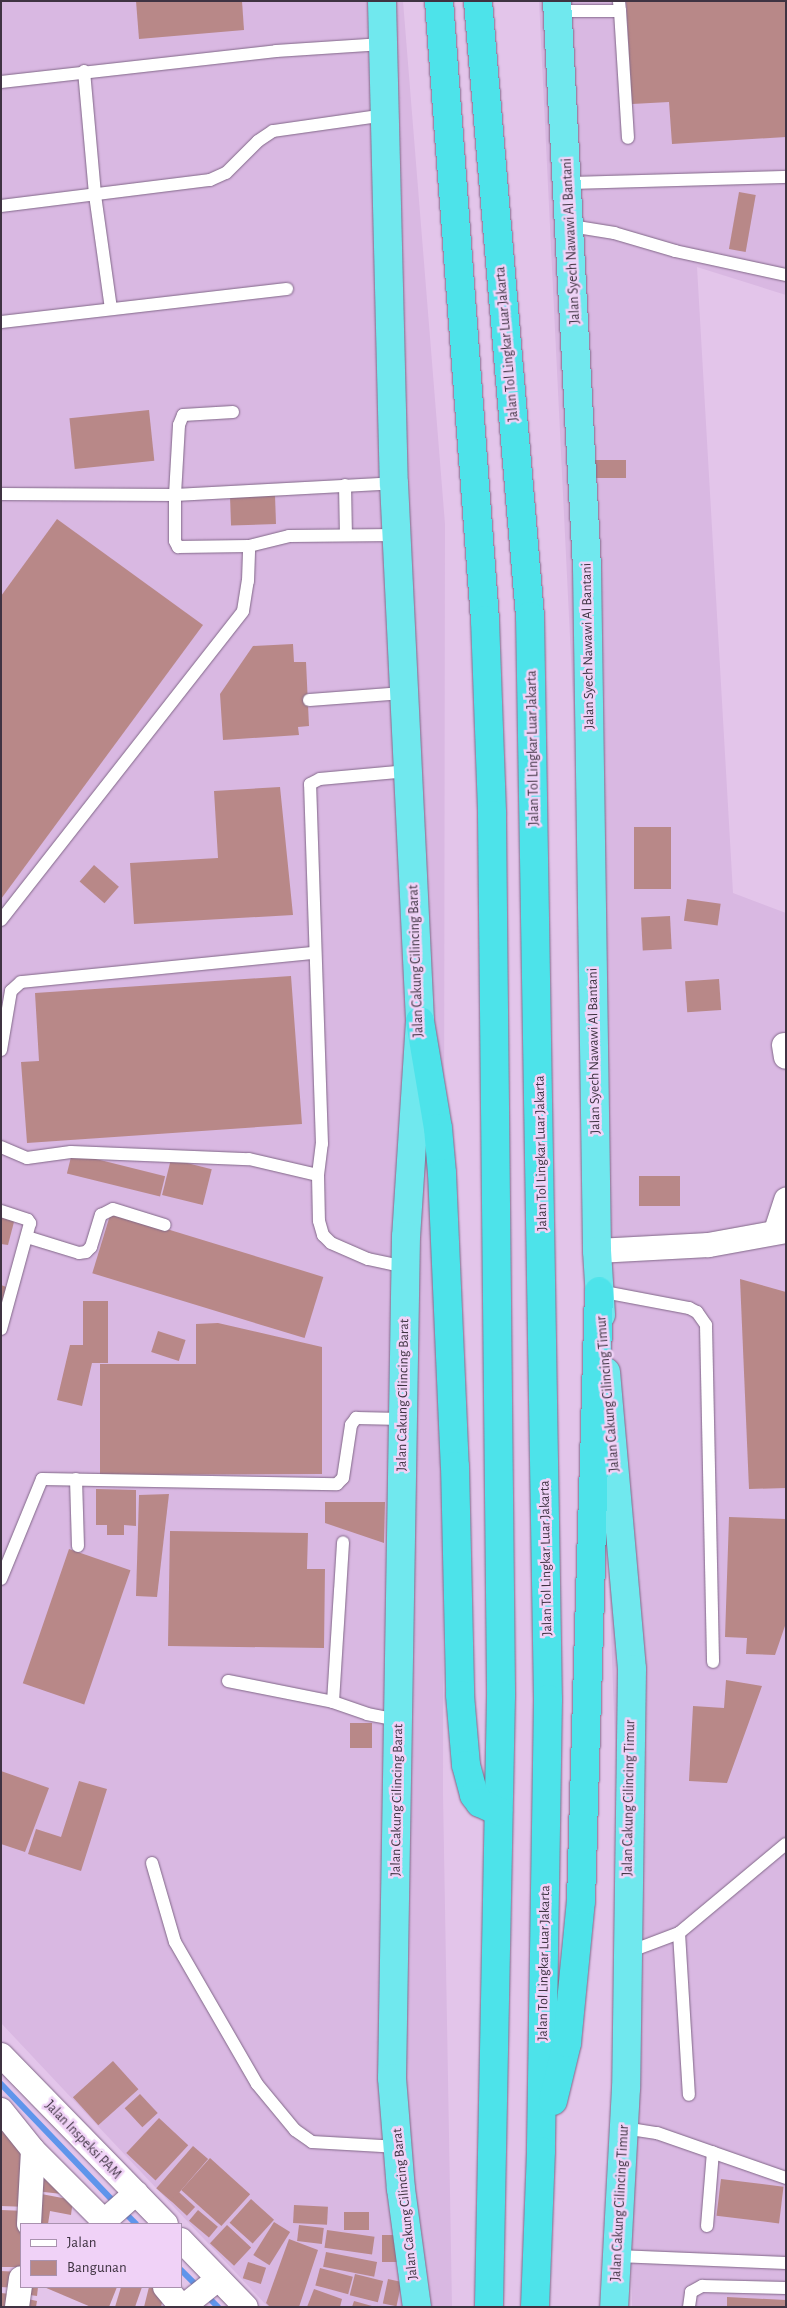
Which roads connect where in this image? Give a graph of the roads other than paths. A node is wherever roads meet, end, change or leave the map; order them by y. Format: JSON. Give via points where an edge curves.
{"nodes":[{"id":1,"x":382,"y":1,"type":"edge"},
{"id":2,"x":439,"y":1,"type":"edge"},
{"id":3,"x":478,"y":1,"type":"edge"},
{"id":4,"x":558,"y":6,"type":"edge"},
{"id":5,"x":620,"y":6,"type":"edge"},
{"id":6,"x":383,"y":44,"type":"junction"},
{"id":7,"x":84,"y":71,"type":"junction"},
{"id":8,"x":1,"y":82,"type":"edge"},
{"id":9,"x":385,"y":115,"type":"junction"},
{"id":10,"x":628,"y":138,"type":"dead end"},
{"id":11,"x":786,"y":177,"type":"edge"},
{"id":12,"x":568,"y":183,"type":"junction"},
{"id":13,"x":96,"y":195,"type":"junction"},
{"id":14,"x":1,"y":206,"type":"edge"},
{"id":15,"x":571,"y":226,"type":"junction"},
{"id":16,"x":786,"y":275,"type":"edge"},
{"id":17,"x":287,"y":289,"type":"dead end"},
{"id":18,"x":110,"y":309,"type":"junction"},
{"id":19,"x":1,"y":322,"type":"edge"},
{"id":20,"x":233,"y":412,"type":"dead end"},
{"id":21,"x":394,"y":483,"type":"junction"},
{"id":22,"x":346,"y":485,"type":"junction"},
{"id":23,"x":1,"y":494,"type":"edge"},
{"id":24,"x":175,"y":495,"type":"junction"},
{"id":25,"x":346,"y":535,"type":"junction"},
{"id":26,"x":396,"y":535,"type":"junction"},
{"id":27,"x":249,"y":546,"type":"junction"},
{"id":28,"x":404,"y":693,"type":"junction"},
{"id":29,"x":309,"y":700,"type":"dead end"},
{"id":30,"x":408,"y":771,"type":"junction"},
{"id":31,"x":1,"y":920,"type":"edge"},
{"id":32,"x":314,"y":953,"type":"junction"},
{"id":33,"x":420,"y":1022,"type":"junction"},
{"id":34,"x":1,"y":1050,"type":"edge"},
{"id":35,"x":1,"y":1148,"type":"edge"},
{"id":36,"x":318,"y":1176,"type":"junction"},
{"id":37,"x":786,"y":1200,"type":"edge"},
{"id":38,"x":1,"y":1211,"type":"edge"},
{"id":39,"x":165,"y":1224,"type":"dead end"},
{"id":40,"x":781,"y":1231,"type":"edge"},
{"id":41,"x":27,"y":1237,"type":"junction"},
{"id":42,"x":596,"y":1251,"type":"junction"},
{"id":43,"x":406,"y":1267,"type":"junction"},
{"id":44,"x":598,"y":1291,"type":"junction"},
{"id":45,"x":1,"y":1328,"type":"edge"},
{"id":46,"x":402,"y":1419,"type":"junction"},
{"id":47,"x":76,"y":1479,"type":"junction"},
{"id":48,"x":343,"y":1542,"type":"dead end"},
{"id":49,"x":78,"y":1546,"type":"dead end"},
{"id":50,"x":1,"y":1579,"type":"edge"},
{"id":51,"x":713,"y":1662,"type":"dead end"},
{"id":52,"x":228,"y":1681,"type":"dead end"},
{"id":53,"x":334,"y":1702,"type":"junction"},
{"id":54,"x":398,"y":1720,"type":"junction"},
{"id":55,"x":498,"y":1811,"type":"junction"},
{"id":56,"x":786,"y":1844,"type":"edge"},
{"id":57,"x":152,"y":1863,"type":"dead end"},
{"id":58,"x":679,"y":1933,"type":"junction"},
{"id":59,"x":626,"y":1953,"type":"junction"},
{"id":60,"x":6,"y":2069,"type":"edge"},
{"id":61,"x":689,"y":2095,"type":"dead end"},
{"id":62,"x":2,"y":2111,"type":"edge"},
{"id":63,"x":624,"y":2128,"type":"junction"},
{"id":64,"x":399,"y":2147,"type":"junction"},
{"id":65,"x":33,"y":2150,"type":"junction"},
{"id":66,"x":541,"y":2151,"type":"junction"},
{"id":67,"x":714,"y":2152,"type":"junction"},
{"id":68,"x":786,"y":2178,"type":"edge"},
{"id":69,"x":133,"y":2196,"type":"junction"},
{"id":70,"x":106,"y":2222,"type":"edge"},
{"id":71,"x":29,"y":2223,"type":"edge"},
{"id":72,"x":165,"y":2223,"type":"edge"},
{"id":73,"x":707,"y":2226,"type":"dead end"},
{"id":74,"x":182,"y":2241,"type":"edge"},
{"id":75,"x":617,"y":2256,"type":"junction"},
{"id":76,"x":786,"y":2263,"type":"edge"},
{"id":77,"x":215,"y":2281,"type":"junction"},
{"id":78,"x":20,"y":2285,"type":"edge"},
{"id":79,"x":166,"y":2288,"type":"edge"},
{"id":80,"x":786,"y":2288,"type":"edge"},
{"id":81,"x":184,"y":2306,"type":"edge"},
{"id":82,"x":17,"y":2307,"type":"edge"},
{"id":83,"x":246,"y":2307,"type":"edge"},
{"id":84,"x":416,"y":2307,"type":"edge"},
{"id":85,"x":489,"y":2307,"type":"edge"},
{"id":86,"x":535,"y":2307,"type":"edge"},
{"id":87,"x":614,"y":2307,"type":"edge"},
{"id":88,"x":689,"y":2307,"type":"edge"}],
"edges":[{"from":1,"to":6,"type":"highway"},
{"from":2,"to":55,"type":"highway","via":[[484,610],[492,815],[501,1686]]},
{"from":3,"to":66,"type":"highway","name":"Jalan Tol Lingkar Luar Jakarta","via":[[530,616],[548,1679]]},
{"from":4,"to":5,"type":"lane"},
{"from":4,"to":12,"type":"highway","name":"Jalan Syech Nawawi Al Bantani"},
{"from":5,"to":10,"type":"lane"},
{"from":6,"to":7,"type":"lane","via":[[276,51]]},
{"from":6,"to":9,"type":"highway"},
{"from":7,"to":8,"type":"lane"},
{"from":7,"to":13,"type":"lane"},
{"from":9,"to":13,"type":"lane","via":[[273,131],[258,141],[226,173],[210,180]]},
{"from":9,"to":21,"type":"highway"},
{"from":11,"to":12,"type":"lane"},
{"from":12,"to":15,"type":"highway","name":"Jalan Syech Nawawi Al Bantani"},
{"from":13,"to":14,"type":"lane"},
{"from":13,"to":18,"type":"lane"},
{"from":15,"to":16,"type":"lane","via":[[614,233],[675,251]]},
{"from":15,"to":42,"type":"highway","name":"Jalan Syech Nawawi Al Bantani","via":[[587,567]]},
{"from":17,"to":18,"type":"lane"},
{"from":18,"to":19,"type":"lane"},
{"from":20,"to":24,"type":"lane","via":[[183,415],[179,425]]},
{"from":21,"to":22,"type":"lane"},
{"from":21,"to":26,"type":"highway","name":"Jalan Cakung Cilincing Barat"},
{"from":22,"to":24,"type":"lane"},
{"from":22,"to":25,"type":"lane"},
{"from":23,"to":24,"type":"lane"},
{"from":24,"to":27,"type":"lane","via":[[175,541],[178,547]]},
{"from":25,"to":26,"type":"lane"},
{"from":25,"to":27,"type":"lane","via":[[289,536]]},
{"from":26,"to":28,"type":"highway","name":"Jalan Cakung Cilincing Barat"},
{"from":27,"to":31,"type":"lane","via":[[248,581],[242,611]]},
{"from":28,"to":29,"type":"lane"},
{"from":28,"to":30,"type":"highway","name":"Jalan Cakung Cilincing Barat"},
{"from":30,"to":32,"type":"lane","via":[[320,779],[310,784]]},
{"from":30,"to":33,"type":"highway","name":"Jalan Cakung Cilincing Barat"},
{"from":32,"to":34,"type":"lane","via":[[21,982],[11,991]]},
{"from":32,"to":36,"type":"lane","via":[[322,1144]]},
{"from":33,"to":43,"type":"highway","name":"Jalan Cakung Cilincing Barat"},
{"from":33,"to":55,"type":"highway","via":[[438,1128],[442,1174],[454,1447],[460,1695],[466,1765],[474,1795],[480,1803]]},
{"from":35,"to":36,"type":"lane","via":[[27,1158],[71,1152],[249,1159]]},
{"from":36,"to":43,"type":"lane","via":[[319,1220],[323,1235],[331,1243],[368,1259]]},
{"from":37,"to":40,"type":"street"},
{"from":38,"to":41,"type":"lane","via":[[28,1220]]},
{"from":39,"to":41,"type":"lane","via":[[112,1208],[101,1215],[91,1247],[86,1252],[79,1253]]},
{"from":40,"to":42,"type":"street","via":[[709,1245]]},
{"from":41,"to":45,"type":"lane"},
{"from":42,"to":44,"type":"highway","name":"Jalan Syech Nawawi Al Bantani"},
{"from":43,"to":46,"type":"highway","name":"Jalan Cakung Cilincing Barat"},
{"from":44,"to":51,"type":"lane","via":[[689,1308],[701,1316],[706,1325]]},
{"from":44,"to":59,"type":"highway","name":"Jalan Cakung Cilincing Timur","via":[[632,1669]]},
{"from":44,"to":66,"type":"highway","via":[[581,1901],[567,2043]]},
{"from":46,"to":47,"type":"lane","via":[[356,1418],[351,1425],[344,1478],[337,1484]]},
{"from":46,"to":54,"type":"highway","name":"Jalan Cakung Cilincing Barat"},
{"from":47,"to":49,"type":"lane"},
{"from":47,"to":50,"type":"lane","via":[[42,1479]]},
{"from":48,"to":53,"type":"lane"},
{"from":52,"to":53,"type":"lane"},
{"from":53,"to":54,"type":"lane","via":[[366,1714]]},
{"from":54,"to":64,"type":"highway","name":"Jalan Cakung Cilincing Barat","via":[[392,2078]]},
{"from":55,"to":85,"type":"highway"},
{"from":56,"to":58,"type":"lane"},
{"from":57,"to":64,"type":"lane","via":[[175,1942],[257,2084],[295,2130],[312,2142]]},
{"from":58,"to":59,"type":"lane"},
{"from":58,"to":61,"type":"lane"},
{"from":59,"to":63,"type":"highway","name":"Jalan Cakung Cilincing Timur"},
{"from":60,"to":69,"type":"street","name":"Jalan Inspeksi PAM"},
{"from":62,"to":65,"type":"street"},
{"from":63,"to":67,"type":"lane","via":[[657,2133]]},
{"from":63,"to":75,"type":"highway","name":"Jalan Cakung Cilincing Timur"},
{"from":64,"to":84,"type":"highway","name":"Jalan Cakung Cilincing Barat"},
{"from":65,"to":70,"type":"street"},
{"from":65,"to":71,"type":"street"},
{"from":66,"to":86,"type":"highway","name":"Jalan Tol Lingkar Luar Jakarta"},
{"from":67,"to":68,"type":"lane"},
{"from":67,"to":73,"type":"lane"},
{"from":69,"to":70,"type":"street"},
{"from":69,"to":72,"type":"street","name":"Jalan Inspeksi PAM"},
{"from":74,"to":77,"type":"street"},
{"from":75,"to":76,"type":"lane"},
{"from":75,"to":87,"type":"highway","name":"Jalan Cakung Cilincing Timur"},
{"from":77,"to":81,"type":"street"},
{"from":77,"to":83,"type":"street"},
{"from":78,"to":82,"type":"street"},
{"from":79,"to":81,"type":"street"},
{"from":80,"to":88,"type":"lane","via":[[702,2286],[691,2292]]}]}
